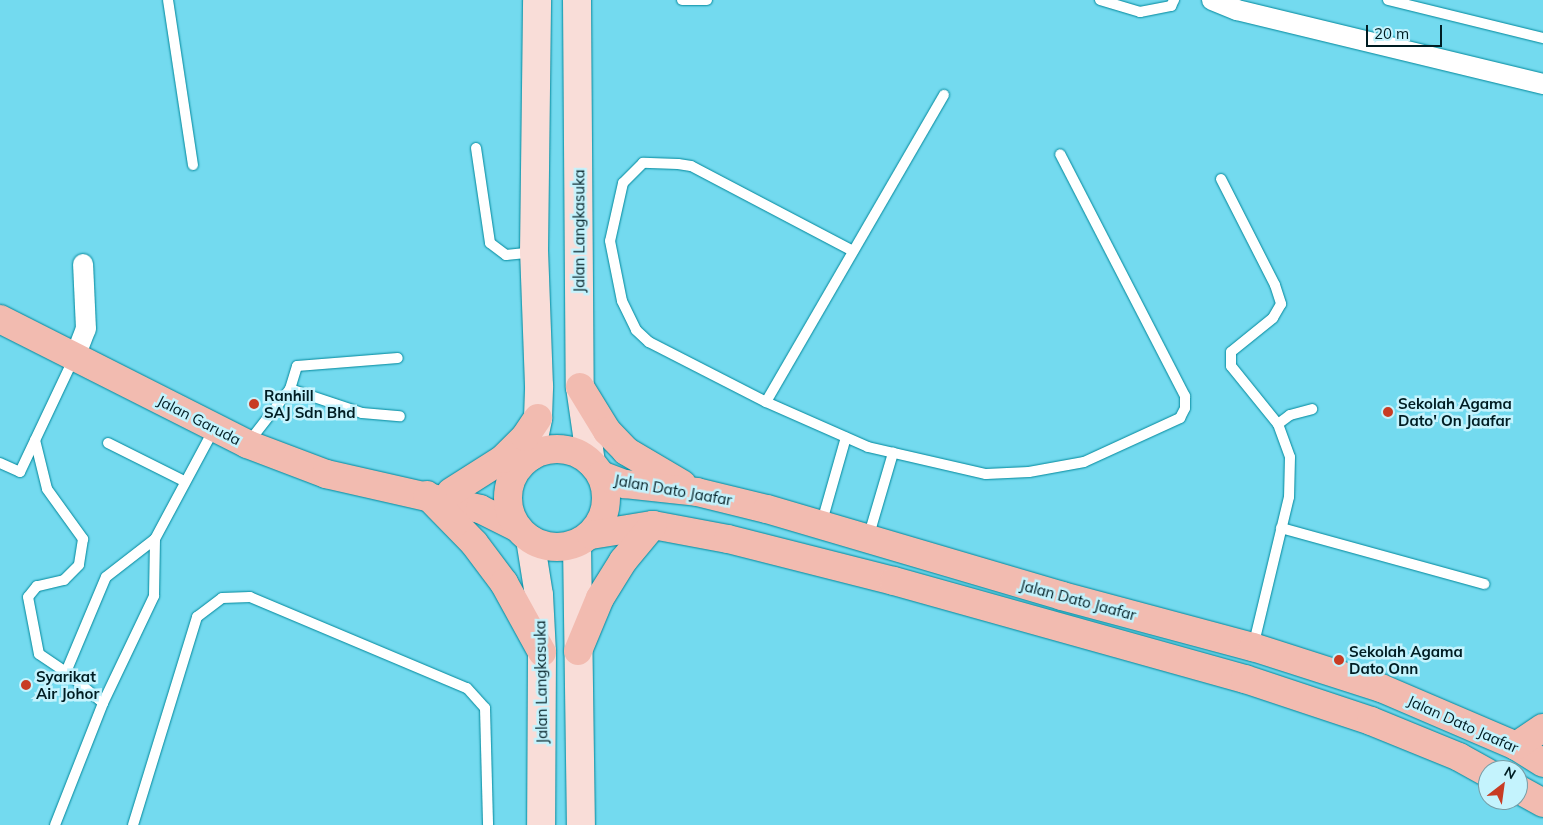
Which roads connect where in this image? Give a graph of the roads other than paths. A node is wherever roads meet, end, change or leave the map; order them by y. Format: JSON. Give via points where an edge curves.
{"nodes":[{"id":1,"x":168,"y":0,"type":"edge"},
{"id":2,"x":537,"y":0,"type":"edge"},
{"id":3,"x":577,"y":0,"type":"edge"},
{"id":4,"x":682,"y":0,"type":"edge"},
{"id":5,"x":707,"y":0,"type":"edge"},
{"id":6,"x":1100,"y":0,"type":"edge"},
{"id":7,"x":1174,"y":0,"type":"edge"},
{"id":8,"x":1212,"y":0,"type":"edge"},
{"id":9,"x":1388,"y":0,"type":"edge"},
{"id":10,"x":1543,"y":38,"type":"edge"},
{"id":11,"x":1543,"y":84,"type":"edge"},
{"id":12,"x":944,"y":95,"type":"dead end"},
{"id":13,"x":476,"y":148,"type":"dead end"},
{"id":14,"x":1060,"y":154,"type":"dead end"},
{"id":15,"x":193,"y":165,"type":"dead end"},
{"id":16,"x":1221,"y":179,"type":"dead end"},
{"id":17,"x":853,"y":251,"type":"junction"},
{"id":18,"x":534,"y":252,"type":"junction"},
{"id":19,"x":83,"y":264,"type":"dead end"},
{"id":20,"x":0,"y":319,"type":"edge"},
{"id":21,"x":75,"y":357,"type":"junction"},
{"id":22,"x":398,"y":358,"type":"dead end"},
{"id":23,"x":580,"y":387,"type":"junction"},
{"id":24,"x":290,"y":389,"type":"junction"},
{"id":25,"x":766,"y":402,"type":"junction"},
{"id":26,"x":1312,"y":409,"type":"dead end"},
{"id":27,"x":400,"y":416,"type":"dead end"},
{"id":28,"x":538,"y":418,"type":"junction"},
{"id":29,"x":1278,"y":424,"type":"junction"},
{"id":30,"x":215,"y":428,"type":"junction"},
{"id":31,"x":846,"y":437,"type":"junction"},
{"id":32,"x":35,"y":440,"type":"junction"},
{"id":33,"x":108,"y":443,"type":"dead end"},
{"id":34,"x":247,"y":444,"type":"junction"},
{"id":35,"x":893,"y":453,"type":"junction"},
{"id":36,"x":524,"y":462,"type":"junction"},
{"id":37,"x":1,"y":467,"type":"edge"},
{"id":38,"x":596,"y":469,"type":"junction"},
{"id":39,"x":184,"y":481,"type":"junction"},
{"id":40,"x":697,"y":492,"type":"junction"},
{"id":41,"x":429,"y":493,"type":"junction"},
{"id":42,"x":653,"y":525,"type":"junction"},
{"id":43,"x":820,"y":526,"type":"junction"},
{"id":44,"x":1281,"y":528,"type":"junction"},
{"id":45,"x":524,"y":534,"type":"junction"},
{"id":46,"x":155,"y":539,"type":"junction"},
{"id":47,"x":584,"y":539,"type":"junction"},
{"id":48,"x":868,"y":540,"type":"junction"},
{"id":49,"x":1484,"y":584,"type":"dead end"},
{"id":50,"x":1253,"y":648,"type":"junction"},
{"id":51,"x":578,"y":651,"type":"junction"},
{"id":52,"x":542,"y":652,"type":"junction"},
{"id":53,"x":66,"y":672,"type":"junction"},
{"id":54,"x":103,"y":703,"type":"junction"},
{"id":55,"x":1543,"y":728,"type":"edge"},
{"id":56,"x":1516,"y":746,"type":"junction"},
{"id":57,"x":1543,"y":763,"type":"edge"},
{"id":58,"x":1478,"y":767,"type":"edge"},
{"id":59,"x":1528,"y":794,"type":"edge"},
{"id":60,"x":1543,"y":802,"type":"edge"},
{"id":61,"x":55,"y":825,"type":"edge"},
{"id":62,"x":132,"y":825,"type":"edge"},
{"id":63,"x":488,"y":825,"type":"edge"},
{"id":64,"x":541,"y":825,"type":"edge"},
{"id":65,"x":581,"y":825,"type":"edge"}],
"edges":[{"from":1,"to":15,"type":"lane"},
{"from":2,"to":18,"type":"main road"},
{"from":3,"to":23,"type":"main road","name":"Jalan Langkasuka"},
{"from":4,"to":5,"type":"lane"},
{"from":6,"to":7,"type":"lane","via":[[1140,12],[1170,6]]},
{"from":8,"to":11,"type":"street","via":[[1237,10]]},
{"from":9,"to":10,"type":"lane"},
{"from":12,"to":17,"type":"lane"},
{"from":13,"to":18,"type":"lane","via":[[490,243],[506,255]]},
{"from":14,"to":35,"type":"lane","via":[[1185,396],[1185,408],[1180,418],[1084,462],[1029,472],[986,474]]},
{"from":16,"to":29,"type":"lane","via":[[1275,285],[1281,304],[1273,318],[1231,352],[1231,366]]},
{"from":17,"to":25,"type":"lane"},
{"from":17,"to":25,"type":"lane","via":[[691,166],[643,163],[623,182],[610,241],[622,301],[636,330],[649,342]]},
{"from":18,"to":28,"type":"main road"},
{"from":19,"to":21,"type":"street","via":[[86,329]]},
{"from":20,"to":21,"type":"main road","name":"Jalan Garuda"},
{"from":21,"to":30,"type":"main road","name":"Jalan Garuda"},
{"from":21,"to":32,"type":"lane"},
{"from":22,"to":24,"type":"lane","via":[[297,366]]},
{"from":23,"to":38,"type":"main road","name":"Jalan Langkasuka"},
{"from":23,"to":40,"type":"main road","via":[[607,431],[626,451]]},
{"from":24,"to":27,"type":"lane","via":[[362,413]]},
{"from":24,"to":34,"type":"lane"},
{"from":25,"to":31,"type":"lane"},
{"from":26,"to":29,"type":"lane","via":[[1290,415]]},
{"from":28,"to":36,"type":"main road"},
{"from":28,"to":41,"type":"main road","via":[[525,437],[502,459]]},
{"from":29,"to":44,"type":"lane","via":[[1290,456],[1289,497]]},
{"from":30,"to":34,"type":"main road","name":"Jalan Garuda"},
{"from":30,"to":39,"type":"lane"},
{"from":31,"to":35,"type":"lane"},
{"from":31,"to":43,"type":"lane"},
{"from":32,"to":37,"type":"lane","via":[[20,472]]},
{"from":32,"to":53,"type":"lane","via":[[47,489],[83,539],[79,565],[64,580],[37,586],[28,597],[39,654]]},
{"from":33,"to":39,"type":"lane"},
{"from":34,"to":41,"type":"main road","name":"Jalan Garuda","via":[[326,474]]},
{"from":35,"to":48,"type":"lane"},
{"from":36,"to":38,"type":"main road","via":[[545,450],[562,449],[577,453]]},
{"from":36,"to":41,"type":"main road","name":"Jalan Garuda","via":[[475,487]]},
{"from":36,"to":45,"type":"main road","via":[[510,482],[508,498],[510,514]]},
{"from":38,"to":40,"type":"main road","name":"Jalan Dato Jaafar","via":[[625,484]]},
{"from":38,"to":47,"type":"main road","via":[[606,490],[606,507],[601,522]]},
{"from":39,"to":46,"type":"lane"},
{"from":40,"to":43,"type":"main road","name":"Jalan Dato Jaafar"},
{"from":41,"to":45,"type":"main road","name":"Jalan Garuda","via":[[480,509]]},
{"from":41,"to":52,"type":"main road","via":[[504,583]]},
{"from":42,"to":47,"type":"main road","name":"Jalan Dato Jaafar"},
{"from":42,"to":51,"type":"main road","via":[[623,562],[600,598]]},
{"from":42,"to":58,"type":"main road","name":"Jalan Dato Jaafar","via":[[809,558],[1245,679],[1371,721]]},
{"from":43,"to":48,"type":"main road","name":"Jalan Dato Jaafar"},
{"from":44,"to":49,"type":"lane"},
{"from":44,"to":50,"type":"lane"},
{"from":45,"to":47,"type":"main road","via":[[562,548]]},
{"from":45,"to":52,"type":"main road","name":"Jalan Langkasuka","via":[[539,595]]},
{"from":46,"to":53,"type":"lane","via":[[106,577]]},
{"from":46,"to":54,"type":"lane","via":[[154,596]]},
{"from":47,"to":51,"type":"main road"},
{"from":48,"to":50,"type":"main road","name":"Jalan Dato Jaafar"},
{"from":50,"to":56,"type":"main road","name":"Jalan Dato Jaafar","via":[[1381,688]]},
{"from":51,"to":65,"type":"main road"},
{"from":52,"to":64,"type":"main road","name":"Jalan Langkasuka"},
{"from":53,"to":54,"type":"lane"},
{"from":54,"to":61,"type":"lane"},
{"from":55,"to":56,"type":"main road"},
{"from":56,"to":57,"type":"main road","name":"Jalan Dato Jaafar"},
{"from":59,"to":60,"type":"main road"},
{"from":62,"to":63,"type":"lane","via":[[197,617],[222,598],[250,597],[467,688],[485,708]]}]}
